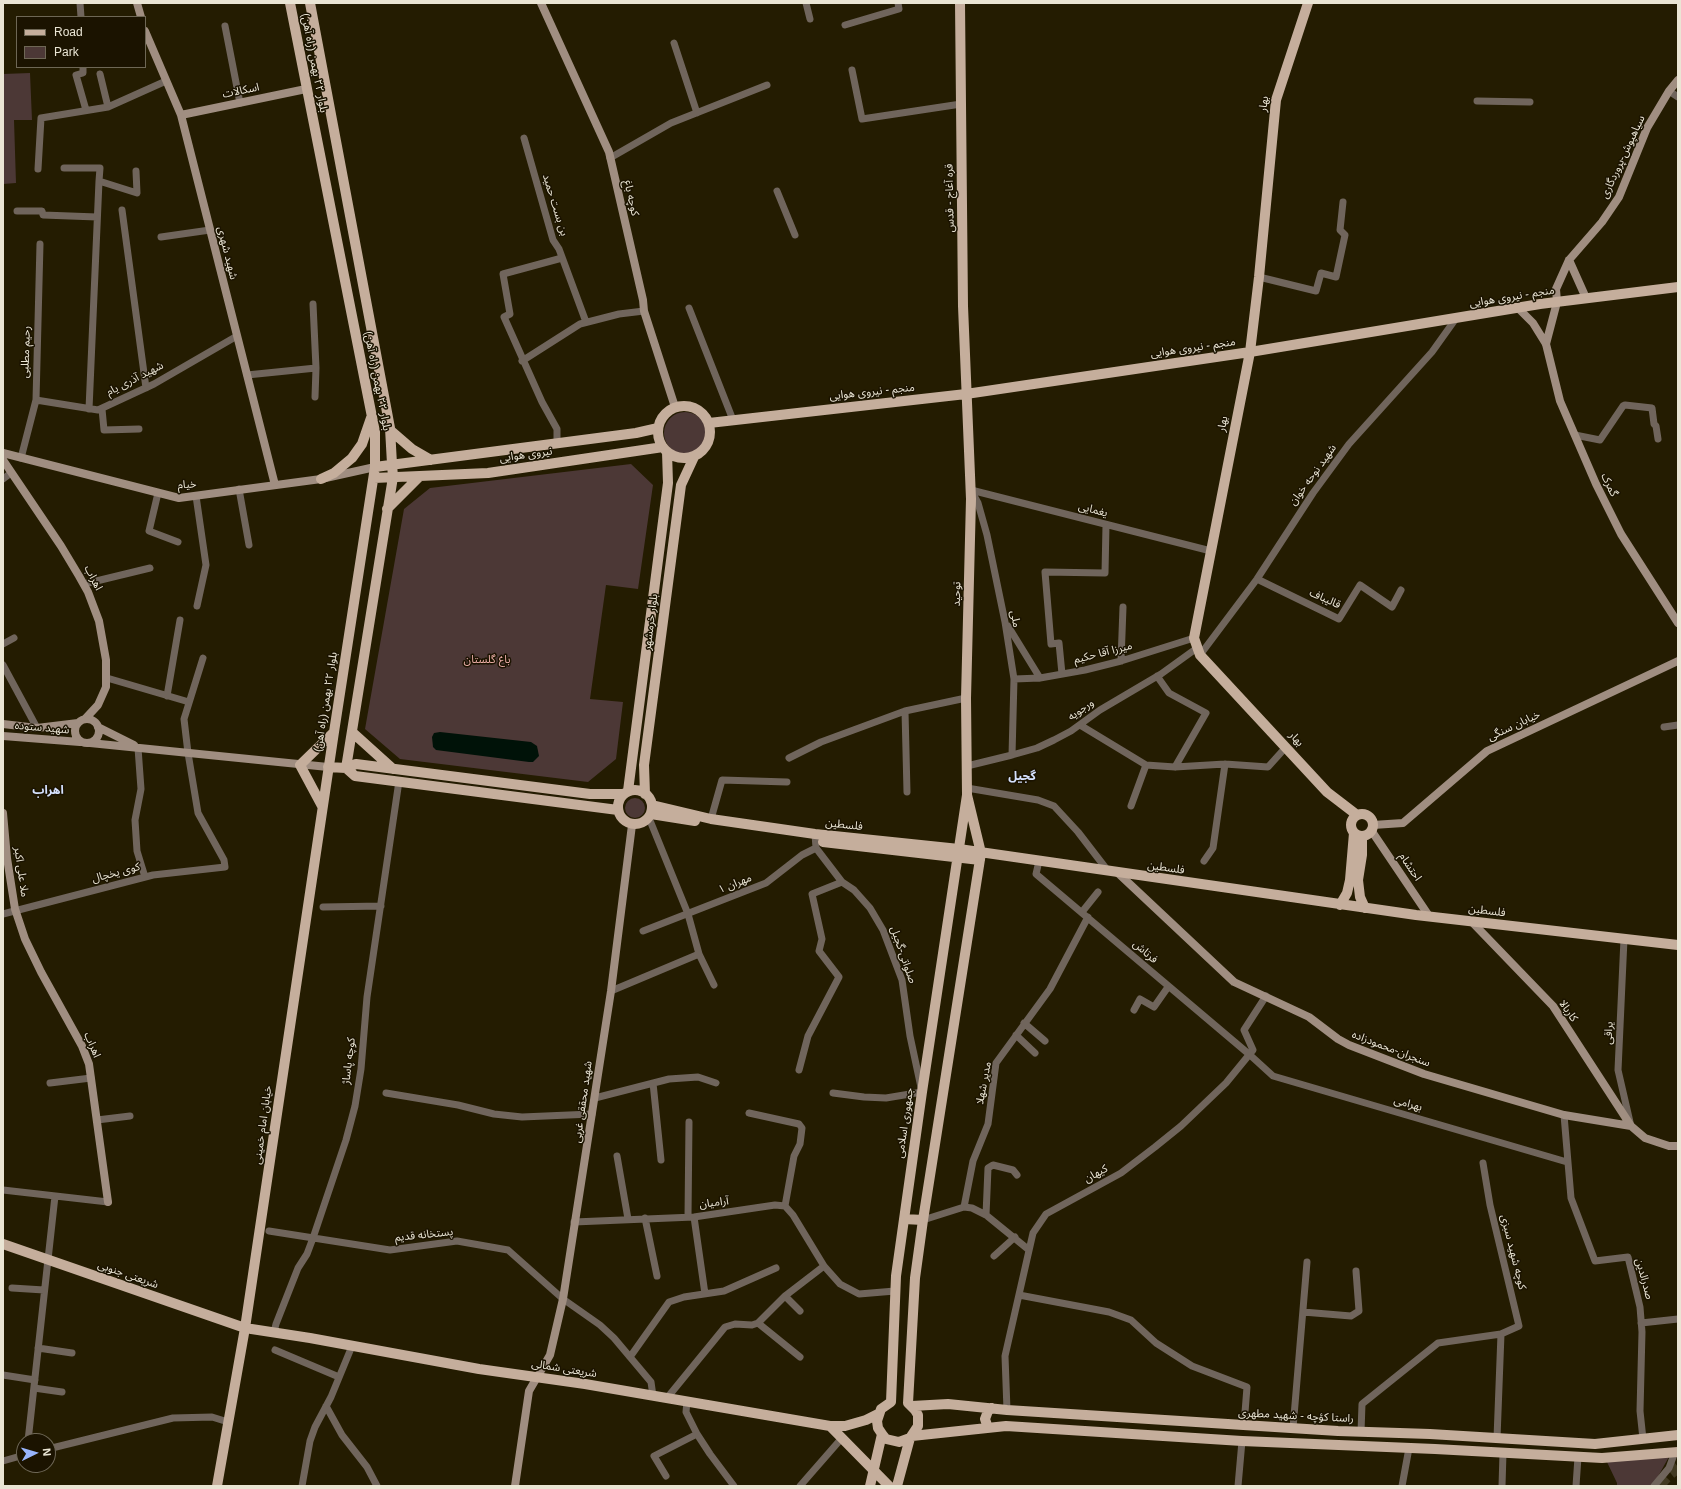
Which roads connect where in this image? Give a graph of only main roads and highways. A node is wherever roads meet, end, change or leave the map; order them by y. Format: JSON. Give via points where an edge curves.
{"nodes":[{"id":1,"x":290,"y":3,"type":"edge"},
{"id":2,"x":310,"y":3,"type":"edge"},
{"id":3,"x":960,"y":3,"type":"edge"},
{"id":4,"x":1308,"y":3,"type":"edge"},
{"id":5,"x":1678,"y":287,"type":"edge"},
{"id":6,"x":1250,"y":352,"type":"junction"},
{"id":7,"x":966,"y":394,"type":"junction"},
{"id":8,"x":372,"y":414,"type":"junction"},
{"id":9,"x":709,"y":423,"type":"junction"},
{"id":10,"x":658,"y":428,"type":"junction"},
{"id":11,"x":390,"y":430,"type":"junction"},
{"id":12,"x":665,"y":450,"type":"junction"},
{"id":13,"x":694,"y":457,"type":"junction"},
{"id":14,"x":430,"y":460,"type":"junction"},
{"id":15,"x":392,"y":464,"type":"junction"},
{"id":16,"x":375,"y":467,"type":"junction"},
{"id":17,"x":420,"y":476,"type":"junction"},
{"id":18,"x":393,"y":477,"type":"junction"},
{"id":19,"x":374,"y":478,"type":"junction"},
{"id":20,"x":321,"y":479,"type":"road end"},
{"id":21,"x":388,"y":509,"type":"junction"},
{"id":22,"x":646,"y":658,"type":"junction"},
{"id":23,"x":658,"y":660,"type":"junction"},
{"id":24,"x":334,"y":732,"type":"junction"},
{"id":25,"x":352,"y":732,"type":"junction"},
{"id":26,"x":328,"y":767,"type":"junction"},
{"id":27,"x":346,"y":768,"type":"junction"},
{"id":28,"x":393,"y":769,"type":"junction"},
{"id":29,"x":626,"y":792,"type":"junction"},
{"id":30,"x":967,"y":792,"type":"junction"},
{"id":31,"x":645,"y":794,"type":"junction"},
{"id":32,"x":1336,"y":800,"type":"junction"},
{"id":33,"x":322,"y":806,"type":"junction"},
{"id":34,"x":618,"y":810,"type":"junction"},
{"id":35,"x":650,"y":812,"type":"junction"},
{"id":36,"x":1357,"y":815,"type":"junction"},
{"id":37,"x":1356,"y":831,"type":"junction"},
{"id":38,"x":815,"y":841,"type":"junction"},
{"id":39,"x":958,"y":853,"type":"junction"},
{"id":40,"x":981,"y":856,"type":"junction"},
{"id":41,"x":1340,"y":905,"type":"junction"},
{"id":42,"x":1364,"y":908,"type":"junction"},
{"id":43,"x":1678,"y":945,"type":"edge"},
{"id":44,"x":904,"y":1219,"type":"junction"},
{"id":45,"x":922,"y":1220,"type":"junction"},
{"id":46,"x":3,"y":1244,"type":"edge"},
{"id":47,"x":245,"y":1328,"type":"junction"},
{"id":48,"x":910,"y":1404,"type":"junction"},
{"id":49,"x":992,"y":1408,"type":"junction"},
{"id":50,"x":878,"y":1414,"type":"junction"},
{"id":51,"x":1244,"y":1425,"type":"junction"},
{"id":52,"x":830,"y":1426,"type":"junction"},
{"id":53,"x":988,"y":1428,"type":"junction"},
{"id":54,"x":882,"y":1434,"type":"junction"},
{"id":55,"x":1676,"y":1436,"type":"edge"},
{"id":56,"x":911,"y":1437,"type":"junction"},
{"id":57,"x":1643,"y":1439,"type":"junction"},
{"id":58,"x":1242,"y":1440,"type":"junction"},
{"id":59,"x":1591,"y":1444,"type":"junction"},
{"id":60,"x":1677,"y":1452,"type":"edge"},
{"id":61,"x":1644,"y":1455,"type":"junction"},
{"id":62,"x":1591,"y":1458,"type":"junction"},
{"id":63,"x":873,"y":1472,"type":"junction"},
{"id":64,"x":217,"y":1486,"type":"edge"},
{"id":65,"x":870,"y":1486,"type":"edge"},
{"id":66,"x":889,"y":1486,"type":"edge"},
{"id":67,"x":897,"y":1486,"type":"edge"}],
"edges":[{"from":1,"to":8,"type":"main road","name":"بلوار ۲۲ بهمن (راه آهن)"},
{"from":2,"to":11,"type":"main road","name":"بلوار ۲۲ بهمن (راه آهن)"},
{"from":3,"to":7,"type":"main road","name":"قره آغاج - قدس"},
{"from":4,"to":6,"type":"main road","name":"بهار","via":[[1276,100]]},
{"from":5,"to":6,"type":"main road","name":"منجم - نیروی هوایی","via":[[1457,317]]},
{"from":6,"to":7,"type":"main road","name":"منجم - نیروی هوایی"},
{"from":6,"to":32,"type":"main road","name":"بهار","via":[[1211,551],[1197,647]]},
{"from":7,"to":9,"type":"main road","name":"منجم - نیروی هوایی"},
{"from":7,"to":30,"type":"main road","name":"توحید","via":[[971,490],[966,698]]},
{"from":8,"to":16,"type":"main road","name":"بلوار ۲۲ بهمن (راه آهن)"},
{"from":8,"to":20,"type":"main road","via":[[357,452],[334,473]]},
{"from":9,"to":10,"type":"main road","via":[[696,408],[675,407],[664,415]]},
{"from":9,"to":13,"type":"main road","via":[[711,430],[708,443],[700,454]]},
{"from":10,"to":12,"type":"main road","via":[[660,441]]},
{"from":10,"to":14,"type":"main road","name":"نیروی هوایی"},
{"from":11,"to":14,"type":"main road"},
{"from":11,"to":15,"type":"main road","name":"بلوار ۲۲ بهمن (راه آهن)"},
{"from":12,"to":13,"type":"main road","via":[[680,458]]},
{"from":12,"to":17,"type":"main road","name":"نیروی هوایی","via":[[488,473]]},
{"from":12,"to":22,"type":"main road","name":"بلوار خرمشهر","via":[[668,483]]},
{"from":13,"to":23,"type":"main road","name":"بلوار خرمشهر","via":[[681,485]]},
{"from":14,"to":15,"type":"main road","name":"نیروی هوایی"},
{"from":15,"to":16,"type":"main road","name":"نیروی هوایی"},
{"from":15,"to":18,"type":"main road","name":"بلوار ۲۲ بهمن (راه آهن)"},
{"from":16,"to":19,"type":"main road","name":"بلوار ۲۲ بهمن (راه آهن)"},
{"from":17,"to":18,"type":"main road","name":"نیروی هوایی"},
{"from":17,"to":21,"type":"main road"},
{"from":18,"to":19,"type":"main road","name":"نیروی هوایی"},
{"from":18,"to":21,"type":"main road"},
{"from":19,"to":24,"type":"main road","name":"بلوار ۲۲ بهمن (راه آهن)"},
{"from":21,"to":25,"type":"main road"},
{"from":22,"to":23,"type":"main road"},
{"from":22,"to":29,"type":"main road","name":"بلوار خرمشهر"},
{"from":23,"to":31,"type":"main road","name":"بلوار خرمشهر","via":[[644,765]]},
{"from":24,"to":26,"type":"main road","name":"بلوار ۲۲ بهمن (راه آهن)"},
{"from":24,"to":33,"type":"main road","via":[[300,765]]},
{"from":25,"to":27,"type":"main road"},
{"from":25,"to":28,"type":"main road"},
{"from":26,"to":27,"type":"main road"},
{"from":26,"to":33,"type":"main road","name":"خیابان امام خمینی"},
{"from":27,"to":28,"type":"main road","via":[[356,764]]},
{"from":27,"to":34,"type":"main road","via":[[355,776]]},
{"from":28,"to":29,"type":"main road","via":[[590,794]]},
{"from":29,"to":31,"type":"main road","via":[[637,790]]},
{"from":29,"to":34,"type":"main road","via":[[619,801]]},
{"from":30,"to":39,"type":"main road","name":"جمهوری اسلامی"},
{"from":30,"to":40,"type":"main road"},
{"from":31,"to":35,"type":"main road","via":[[649,797]]},
{"from":32,"to":36,"type":"main road","name":"بهار"},
{"from":32,"to":37,"type":"main road","name":"بهار"},
{"from":33,"to":47,"type":"main road","name":"خیابان امام خمینی"},
{"from":34,"to":35,"type":"main road","via":[[621,818],[632,825],[642,824]]},
{"from":35,"to":38,"type":"main road","name":"فلسطین"},
{"from":35,"to":38,"type":"main road","name":"فلسطین","via":[[711,819]]},
{"from":36,"to":37,"type":"main road","via":[[1353,819]]},
{"from":36,"to":37,"type":"main road","via":[[1368,816],[1372,820],[1372,828],[1368,834]]},
{"from":37,"to":41,"type":"main road","via":[[1350,880],[1347,893]]},
{"from":37,"to":42,"type":"main road","via":[[1362,855],[1358,880]]},
{"from":38,"to":39,"type":"main road","name":"فلسطین"},
{"from":39,"to":40,"type":"main road","name":"فلسطین"},
{"from":39,"to":44,"type":"main road","name":"جمهوری اسلامی"},
{"from":40,"to":41,"type":"main road","name":"فلسطین","via":[[1039,861]]},
{"from":40,"to":45,"type":"main road"},
{"from":41,"to":42,"type":"main road","name":"فلسطین"},
{"from":42,"to":43,"type":"main road","name":"فلسطین"},
{"from":44,"to":45,"type":"main road"},
{"from":44,"to":50,"type":"main road","name":"جمهوری اسلامی","via":[[895,1291],[891,1402]]},
{"from":45,"to":48,"type":"main road","via":[[915,1278]]},
{"from":46,"to":47,"type":"main road","name":"شریعتی جنوبی"},
{"from":47,"to":52,"type":"main road","name":"شریعتی شمالی"},
{"from":47,"to":64,"type":"main road","name":"خیابان امام خمینی"},
{"from":48,"to":49,"type":"main road","name":"راستا کؤچه - شهید مطهری"},
{"from":48,"to":56,"type":"main road","via":[[918,1421],[916,1431]]},
{"from":49,"to":51,"type":"main road","name":"راستا کؤچه - شهید مطهری"},
{"from":49,"to":53,"type":"main road","via":[[985,1419]]},
{"from":50,"to":52,"type":"main road","name":"شریعتی شمالی","via":[[851,1424]]},
{"from":50,"to":54,"type":"main road","via":[[878,1428]]},
{"from":51,"to":58,"type":"main road"},
{"from":51,"to":59,"type":"main road","name":"راستا کؤچه - شهید مطهری"},
{"from":52,"to":63,"type":"main road"},
{"from":53,"to":56,"type":"main road"},
{"from":53,"to":58,"type":"main road","via":[[1014,1427]]},
{"from":54,"to":56,"type":"main road","via":[[886,1439],[898,1442]]},
{"from":54,"to":63,"type":"main road"},
{"from":55,"to":57,"type":"main road","name":"راستا کؤچه - شهید مطهری"},
{"from":56,"to":67,"type":"main road"},
{"from":57,"to":59,"type":"main road","name":"راستا کؤچه - شهید مطهری"},
{"from":57,"to":61,"type":"main road"},
{"from":58,"to":62,"type":"main road"},
{"from":59,"to":62,"type":"main road"},
{"from":60,"to":61,"type":"main road"},
{"from":61,"to":62,"type":"main road"},
{"from":63,"to":65,"type":"main road"},
{"from":63,"to":66,"type":"main road"}]}
